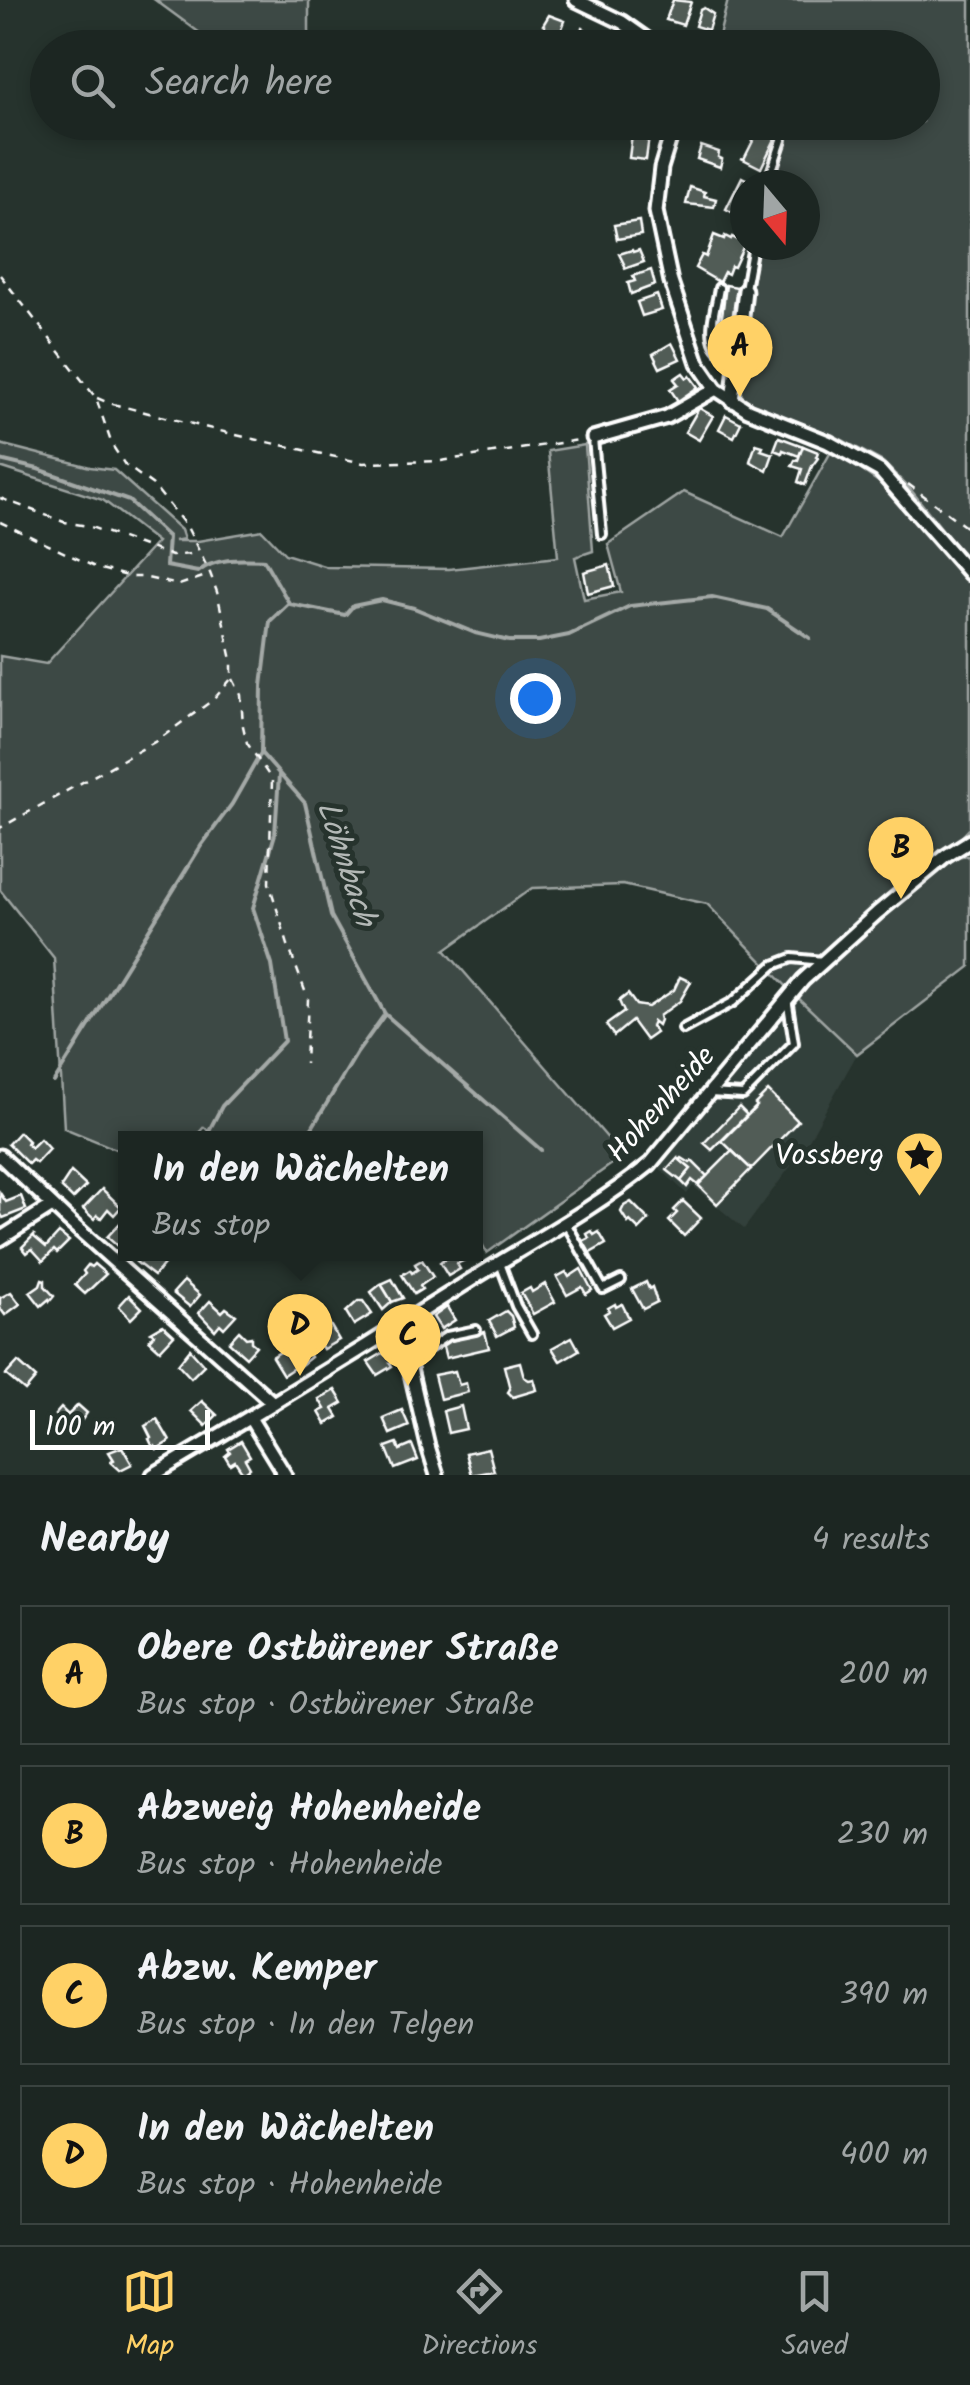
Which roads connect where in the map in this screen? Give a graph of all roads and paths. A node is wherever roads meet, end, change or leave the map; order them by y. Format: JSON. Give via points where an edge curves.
{"nodes":[{"id":1,"x":576,"y":0,"type":"edge"},
{"id":2,"x":633,"y":30,"type":"edge"},
{"id":3,"x":670,"y":140,"type":"edge"},
{"id":4,"x":782,"y":140,"type":"dead end"},
{"id":5,"x":773,"y":170,"type":"edge"},
{"id":6,"x":751,"y":260,"type":"edge"},
{"id":7,"x":0,"y":275,"type":"edge"},
{"id":8,"x":718,"y":288,"type":"dead end"},
{"id":9,"x":745,"y":290,"type":"joint"},
{"id":10,"x":737,"y":361,"type":"junction"},
{"id":11,"x":716,"y":388,"type":"junction"},
{"id":12,"x":96,"y":398,"type":"junction"},
{"id":13,"x":732,"y":400,"type":"junction"},
{"id":14,"x":593,"y":438,"type":"junction"},
{"id":15,"x":880,"y":470,"type":"junction"},
{"id":16,"x":0,"y":498,"type":"edge"},
{"id":17,"x":0,"y":522,"type":"edge"},
{"id":18,"x":970,"y":530,"type":"edge"},
{"id":19,"x":602,"y":534,"type":"dead end"},
{"id":20,"x":197,"y":550,"type":"junction"},
{"id":21,"x":210,"y":574,"type":"junction"},
{"id":22,"x":970,"y":574,"type":"edge"},
{"id":23,"x":232,"y":678,"type":"junction"},
{"id":24,"x":0,"y":828,"type":"edge"},
{"id":25,"x":970,"y":841,"type":"edge"},
{"id":26,"x":824,"y":962,"type":"junction"},
{"id":27,"x":787,"y":998,"type":"junction"},
{"id":28,"x":682,"y":1029,"type":"dead end"},
{"id":29,"x":305,"y":1064,"type":"dead end"},
{"id":30,"x":708,"y":1093,"type":"junction"},
{"id":31,"x":0,"y":1156,"type":"edge"},
{"id":32,"x":52,"y":1206,"type":"junction"},
{"id":33,"x":566,"y":1223,"type":"junction"},
{"id":34,"x":0,"y":1239,"type":"edge"},
{"id":35,"x":500,"y":1263,"type":"junction"},
{"id":36,"x":621,"y":1280,"type":"dead end"},
{"id":37,"x":400,"y":1326,"type":"junction"},
{"id":38,"x":476,"y":1330,"type":"dead end"},
{"id":39,"x":532,"y":1334,"type":"dead end"},
{"id":40,"x":406,"y":1354,"type":"junction"},
{"id":41,"x":274,"y":1403,"type":"junction"},
{"id":42,"x":250,"y":1418,"type":"junction"},
{"id":43,"x":152,"y":1475,"type":"edge"},
{"id":44,"x":285,"y":1475,"type":"edge"},
{"id":45,"x":437,"y":1475,"type":"edge"}],
"edges":[{"from":1,"to":2,"type":"street"},
{"from":3,"to":11,"type":"street","via":[[656,212],[686,329]]},
{"from":4,"to":5,"type":"lane"},
{"from":6,"to":9,"type":"lane"},
{"from":7,"to":12,"type":"path"},
{"from":8,"to":10,"type":"lane","via":[[711,339]]},
{"from":9,"to":10,"type":"street"},
{"from":10,"to":13,"type":"street"},
{"from":11,"to":13,"type":"street"},
{"from":11,"to":14,"type":"street","via":[[667,418]]},
{"from":12,"to":14,"type":"path","via":[[363,463],[441,461]]},
{"from":12,"to":20,"type":"path","via":[[125,465],[154,484]]},
{"from":13,"to":15,"type":"street"},
{"from":14,"to":19,"type":"lane"},
{"from":15,"to":18,"type":"path"},
{"from":15,"to":22,"type":"street"},
{"from":16,"to":20,"type":"path","via":[[172,556]]},
{"from":17,"to":21,"type":"path","via":[[130,577],[179,585]]},
{"from":20,"to":21,"type":"path"},
{"from":21,"to":23,"type":"path"},
{"from":23,"to":24,"type":"path","via":[[158,740]]},
{"from":23,"to":29,"type":"path","via":[[247,743],[272,780],[268,884],[308,1000]]},
{"from":25,"to":26,"type":"street","name":"Hohenheide"},
{"from":26,"to":27,"type":"street","name":"Hohenheide"},
{"from":26,"to":28,"type":"lane","via":[[792,958],[774,965],[733,1002]]},
{"from":27,"to":30,"type":"street","name":"Hohenheide"},
{"from":27,"to":30,"type":"lane","via":[[794,1044],[743,1095]]},
{"from":30,"to":33,"type":"street","name":"Hohenheide","via":[[650,1164]]},
{"from":31,"to":32,"type":"street"},
{"from":32,"to":34,"type":"street"},
{"from":32,"to":41,"type":"street"},
{"from":33,"to":35,"type":"street","name":"Hohenheide"},
{"from":33,"to":36,"type":"lane","via":[[603,1290]]},
{"from":35,"to":37,"type":"street","name":"Hohenheide"},
{"from":35,"to":39,"type":"lane"},
{"from":37,"to":40,"type":"street"},
{"from":37,"to":41,"type":"street","name":"Hohenheide"},
{"from":38,"to":40,"type":"lane"},
{"from":40,"to":45,"type":"street"},
{"from":41,"to":42,"type":"street","name":"Hohenheide"},
{"from":42,"to":43,"type":"street","name":"Hohenheide"},
{"from":42,"to":44,"type":"street"}]}
